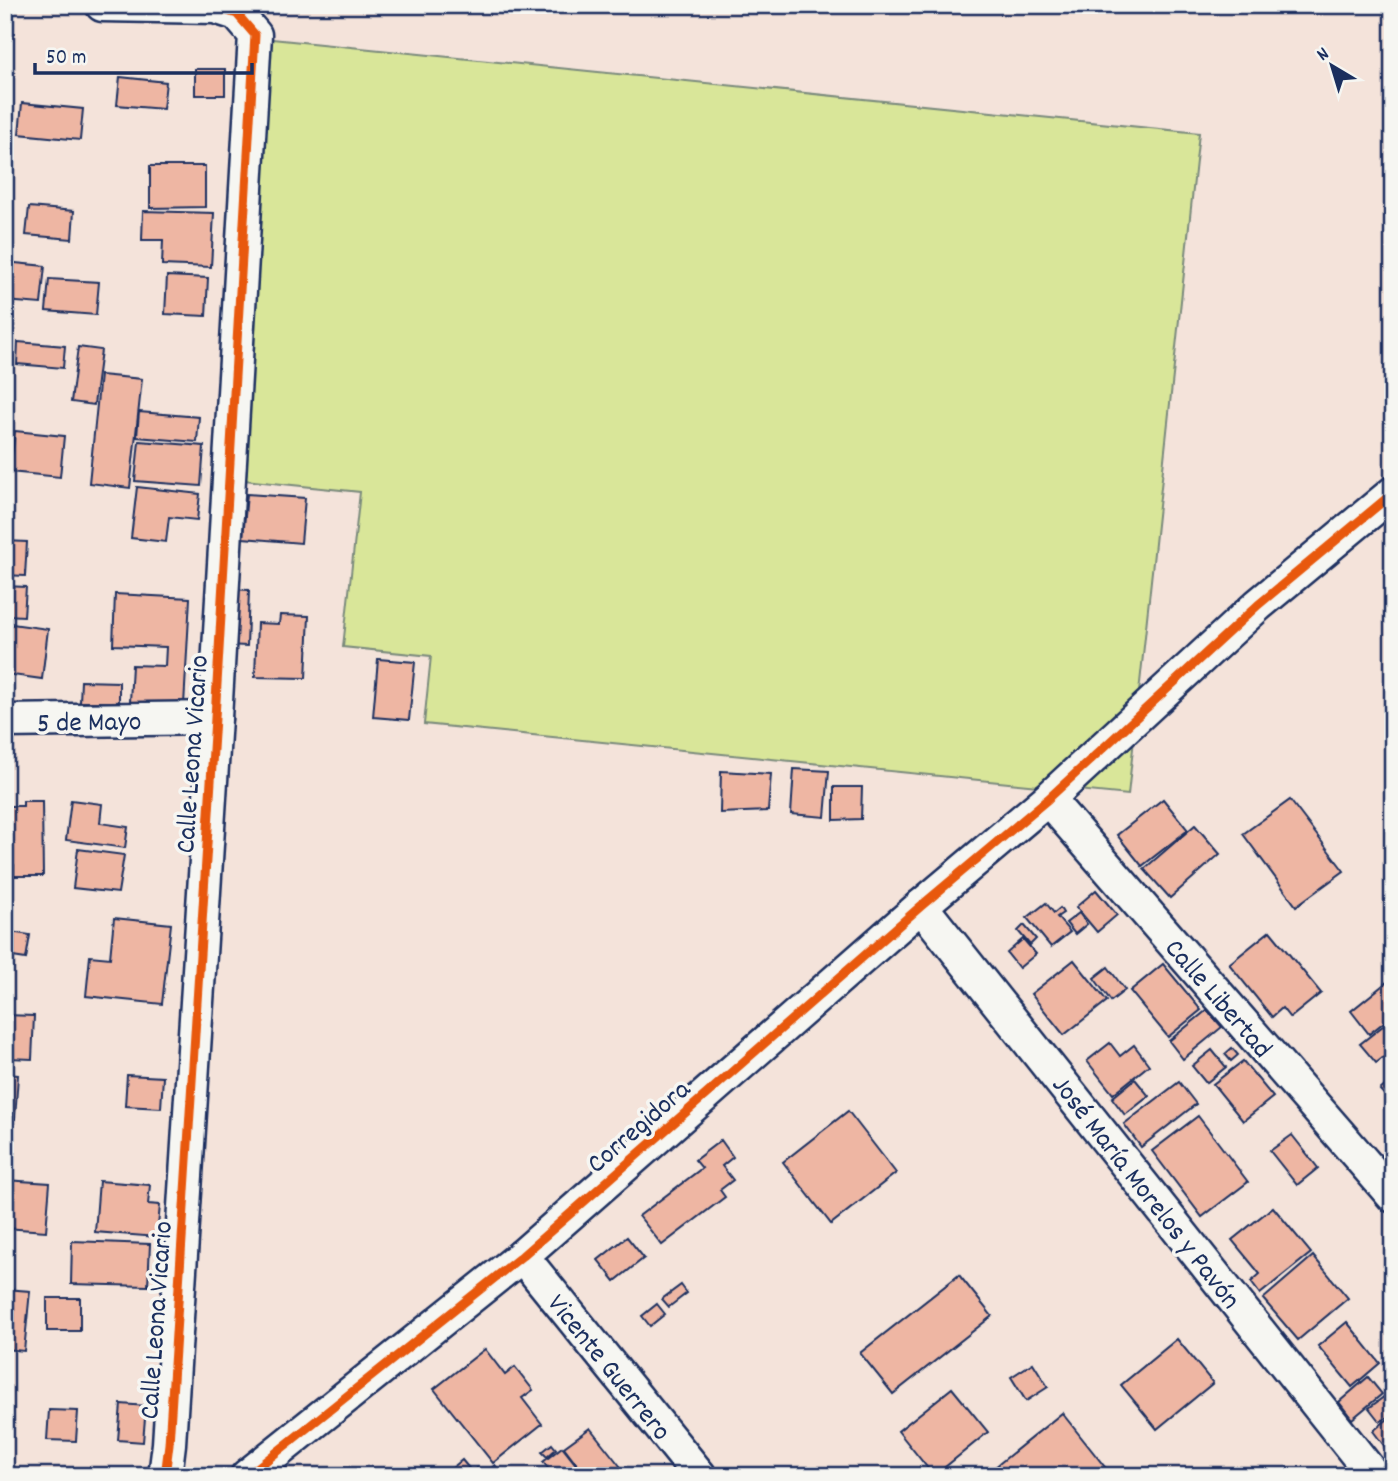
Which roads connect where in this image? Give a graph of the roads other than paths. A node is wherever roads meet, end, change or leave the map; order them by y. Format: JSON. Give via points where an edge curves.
{"nodes":[{"id":1,"x":102,"y":5,"type":"edge"},
{"id":2,"x":1393,"y":493,"type":"edge"},
{"id":3,"x":215,"y":718,"type":"junction"},
{"id":4,"x":5,"y":721,"type":"edge"},
{"id":5,"x":1048,"y":799,"type":"junction"},
{"id":6,"x":921,"y":906,"type":"junction"},
{"id":7,"x":1393,"y":1196,"type":"edge"},
{"id":8,"x":522,"y":1256,"type":"junction"},
{"id":9,"x":165,"y":1476,"type":"edge"},
{"id":10,"x":247,"y":1476,"type":"edge"},
{"id":11,"x":700,"y":1476,"type":"edge"},
{"id":12,"x":1374,"y":1476,"type":"edge"}],
"edges":[{"from":1,"to":3,"type":"street","name":"Calle Leona Vicario","via":[[215,7],[237,15],[255,35]]},
{"from":2,"to":5,"type":"street","name":"Corregidora","via":[[1258,605]]},
{"from":3,"to":4,"type":"street","name":"5 de Mayo"},
{"from":3,"to":9,"type":"street","name":"Calle Leona Vicario"},
{"from":5,"to":6,"type":"street","name":"Corregidora"},
{"from":5,"to":7,"type":"street","name":"Calle Libertad"},
{"from":6,"to":8,"type":"street","name":"Corregidora"},
{"from":6,"to":12,"type":"street","name":"José María Morelos y Pavón"},
{"from":8,"to":10,"type":"street","name":"Corregidora"},
{"from":8,"to":11,"type":"street","name":"Vicente Guerrero"}]}
